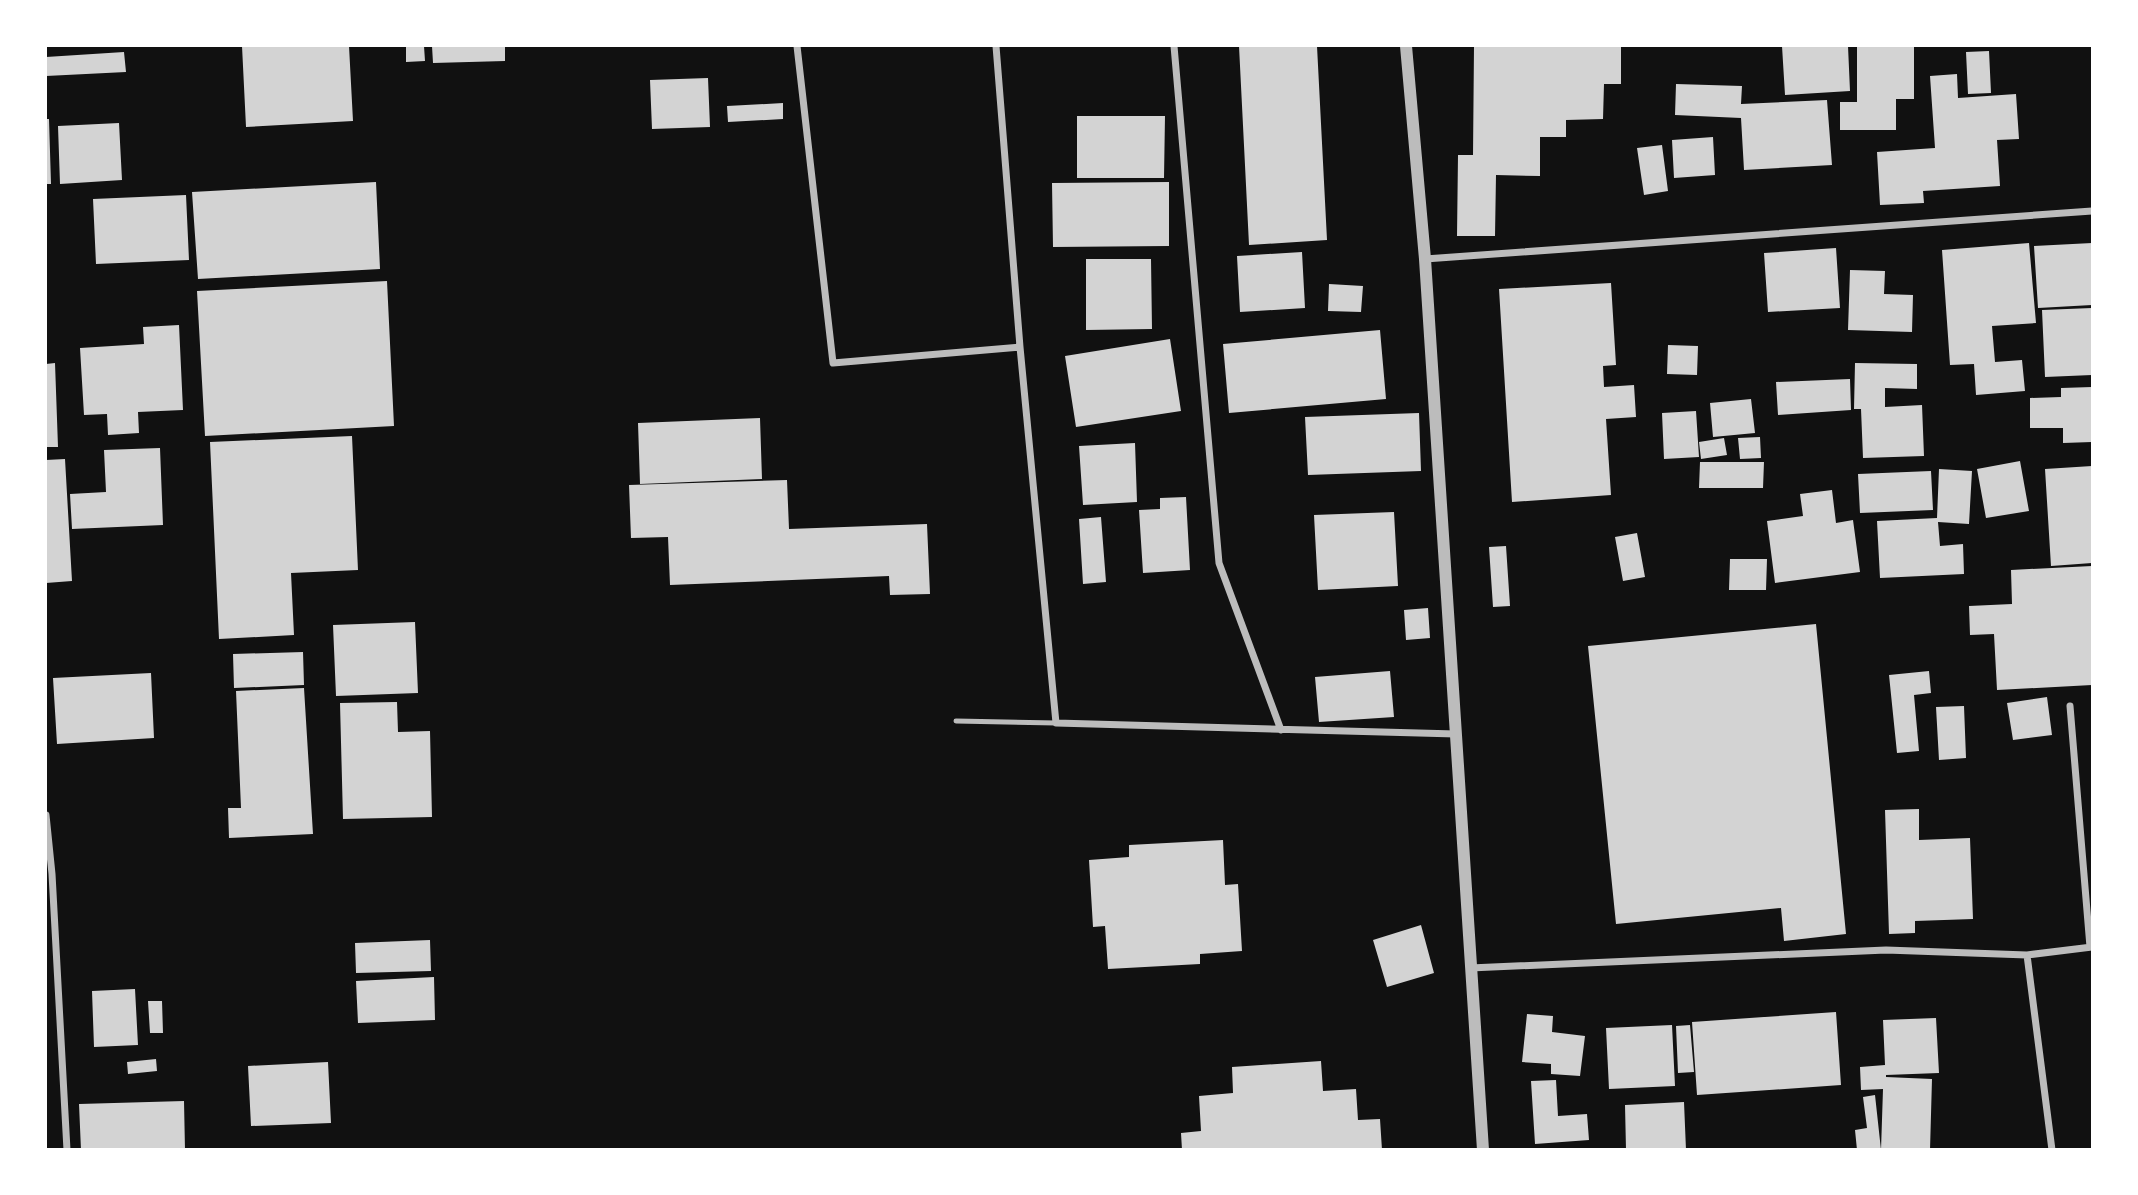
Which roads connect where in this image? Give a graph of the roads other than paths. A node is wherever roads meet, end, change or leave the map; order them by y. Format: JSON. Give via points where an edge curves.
{"nodes":[{"id":1,"x":797,"y":46,"type":"edge"},
{"id":2,"x":996,"y":46,"type":"edge"},
{"id":3,"x":1174,"y":46,"type":"edge"},
{"id":4,"x":1406,"y":46,"type":"edge"},
{"id":5,"x":2092,"y":211,"type":"edge"},
{"id":6,"x":1425,"y":259,"type":"junction"},
{"id":7,"x":1020,"y":347,"type":"junction"},
{"id":8,"x":2070,"y":706,"type":"dead end"},
{"id":9,"x":956,"y":721,"type":"dead end"},
{"id":10,"x":1056,"y":723,"type":"junction"},
{"id":11,"x":1281,"y":730,"type":"junction"},
{"id":12,"x":1455,"y":734,"type":"junction"},
{"id":13,"x":46,"y":815,"type":"edge"},
{"id":14,"x":49,"y":875,"type":"edge"},
{"id":15,"x":2091,"y":947,"type":"edge"},
{"id":16,"x":2026,"y":955,"type":"junction"},
{"id":17,"x":1470,"y":968,"type":"junction"},
{"id":18,"x":67,"y":1150,"type":"edge"},
{"id":19,"x":1483,"y":1150,"type":"edge"},
{"id":20,"x":2052,"y":1150,"type":"edge"}],
"edges":[{"from":1,"to":7,"type":"street","via":[[833,363]]},
{"from":2,"to":7,"type":"street"},
{"from":3,"to":11,"type":"street","via":[[1219,563]]},
{"from":4,"to":6,"type":"street"},
{"from":5,"to":6,"type":"street"},
{"from":6,"to":12,"type":"street"},
{"from":7,"to":10,"type":"street"},
{"from":8,"to":15,"type":"street"},
{"from":9,"to":10,"type":"lane"},
{"from":10,"to":11,"type":"street"},
{"from":11,"to":12,"type":"street"},
{"from":12,"to":17,"type":"street"},
{"from":13,"to":14,"type":"street"},
{"from":14,"to":18,"type":"street"},
{"from":15,"to":16,"type":"street"},
{"from":16,"to":17,"type":"street","via":[[1886,950]]},
{"from":16,"to":20,"type":"street"},
{"from":17,"to":19,"type":"street"}]}
